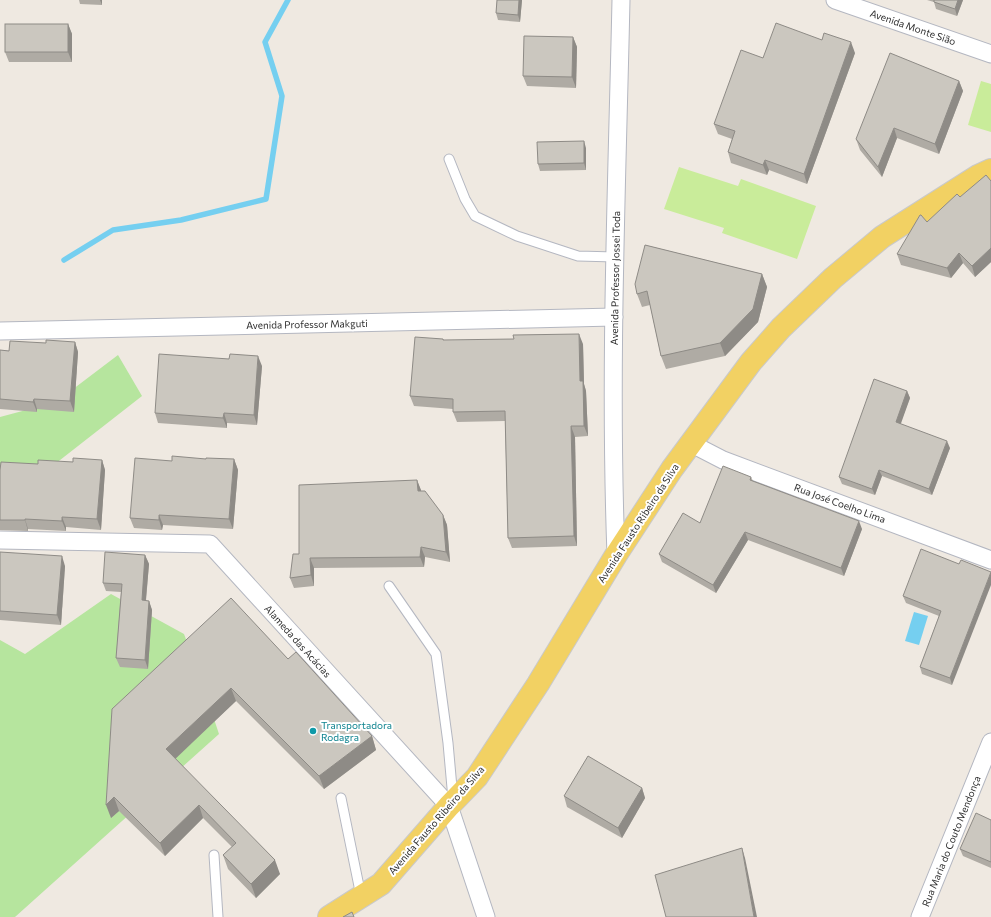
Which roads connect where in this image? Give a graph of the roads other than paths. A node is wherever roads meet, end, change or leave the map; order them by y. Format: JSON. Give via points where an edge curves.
{"nodes":[{"id":1,"x":621,"y":0,"type":"edge"},
{"id":2,"x":835,"y":0,"type":"edge"},
{"id":3,"x":855,"y":3,"type":"edge"},
{"id":4,"x":991,"y":54,"type":"edge"},
{"id":5,"x":449,"y":159,"type":"dead end"},
{"id":6,"x":991,"y":170,"type":"edge"},
{"id":7,"x":615,"y":257,"type":"junction"},
{"id":8,"x":614,"y":317,"type":"junction"},
{"id":9,"x":0,"y":331,"type":"edge"},
{"id":10,"x":690,"y":443,"type":"junction"},
{"id":11,"x":0,"y":540,"type":"edge"},
{"id":12,"x":616,"y":555,"type":"junction"},
{"id":13,"x":991,"y":560,"type":"edge"},
{"id":14,"x":389,"y":586,"type":"dead end"},
{"id":15,"x":991,"y":742,"type":"edge"},
{"id":16,"x":341,"y":798,"type":"dead end"},
{"id":17,"x":451,"y":804,"type":"junction"},
{"id":18,"x":214,"y":855,"type":"dead end"},
{"id":19,"x":361,"y":896,"type":"junction"},
{"id":20,"x":218,"y":917,"type":"edge"},
{"id":21,"x":329,"y":917,"type":"edge"},
{"id":22,"x":486,"y":917,"type":"edge"},
{"id":23,"x":920,"y":917,"type":"edge"}],
"edges":[{"from":1,"to":7,"type":"street","name":"Avenida Professor Jossei Toda"},
{"from":2,"to":3,"type":"street","name":"Avenida Monte Sião"},
{"from":3,"to":4,"type":"street","name":"Avenida Monte Sião"},
{"from":5,"to":7,"type":"lane","via":[[465,199],[475,216],[517,236],[578,256]]},
{"from":6,"to":10,"type":"main road","name":"Avenida Fausto Ribeiro da Silva","via":[[882,237],[833,278],[781,328],[751,362]]},
{"from":7,"to":8,"type":"street","name":"Avenida Professor Jossei Toda"},
{"from":8,"to":9,"type":"street","name":"Avenida Professor Makguti"},
{"from":8,"to":12,"type":"street","name":"Avenida Professor Jossei Toda"},
{"from":10,"to":12,"type":"main road","name":"Avenida Fausto Ribeiro da Silva"},
{"from":10,"to":13,"type":"street","name":"Rua José Coelho Lima","via":[[723,460]]},
{"from":11,"to":17,"type":"street","name":"Alameda das Acácias","via":[[210,544]]},
{"from":12,"to":17,"type":"main road","name":"Avenida Fausto Ribeiro da Silva","via":[[538,684],[476,777]]},
{"from":14,"to":17,"type":"lane","via":[[436,654],[448,743]]},
{"from":15,"to":23,"type":"street","name":"Rua Maria do Couto Mendonça"},
{"from":16,"to":19,"type":"lane"},
{"from":17,"to":19,"type":"main road","name":"Avenida Fausto Ribeiro da Silva","via":[[382,884]]},
{"from":17,"to":22,"type":"street","name":"Alameda das Acácias"},
{"from":18,"to":20,"type":"lane"},
{"from":19,"to":21,"type":"main road","name":"Avenida Fausto Ribeiro da Silva"}]}
